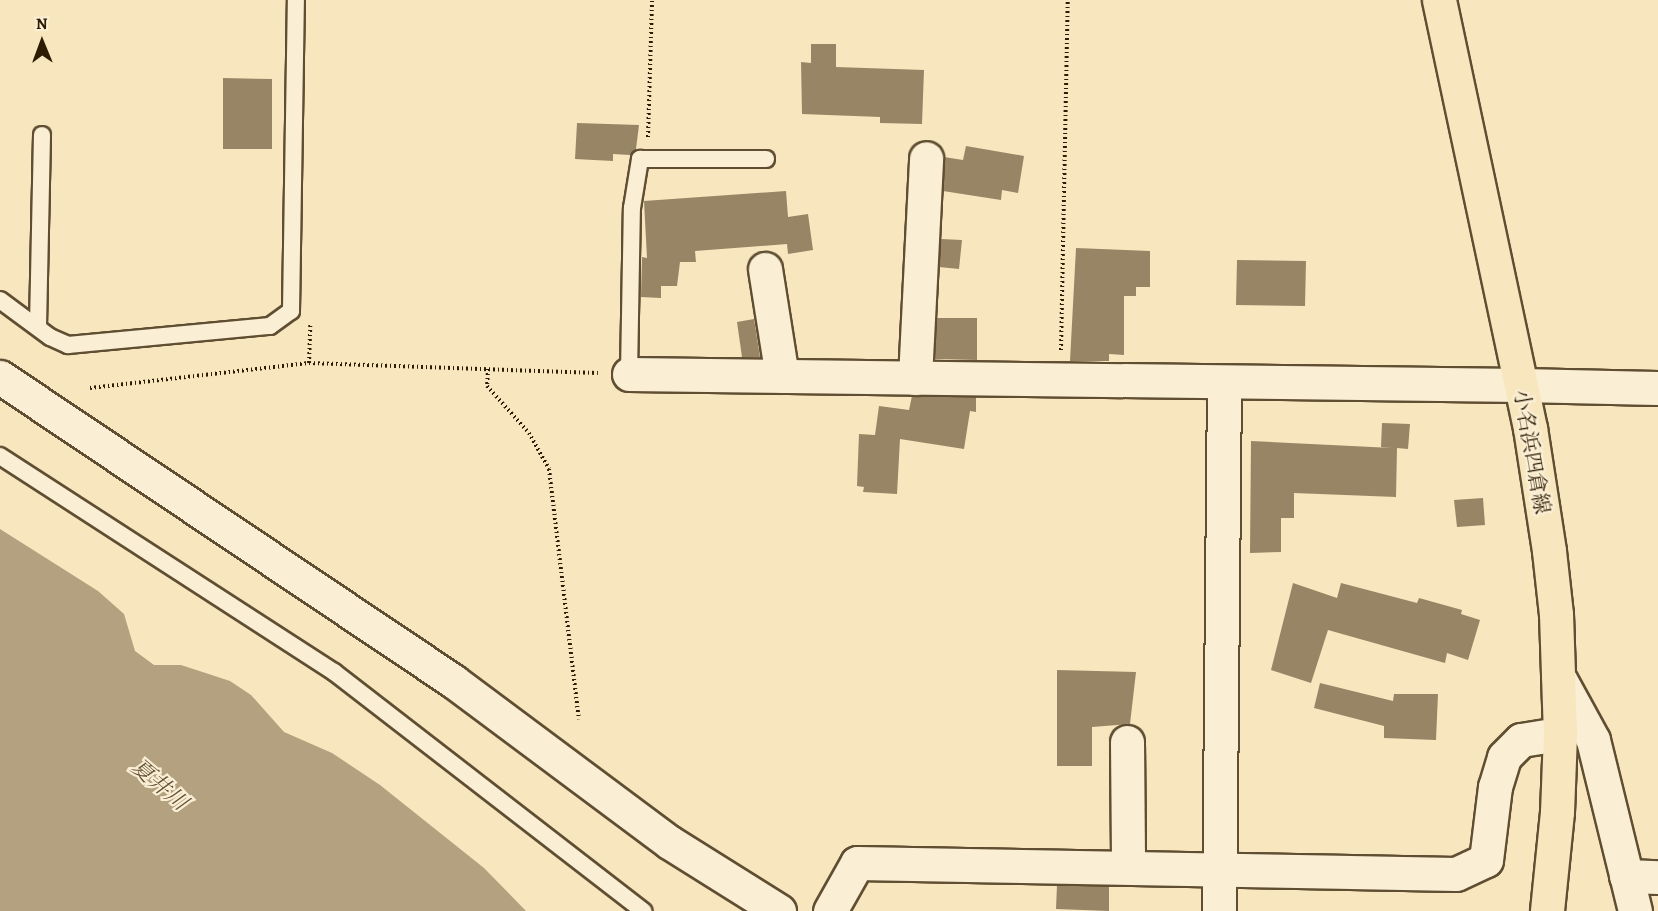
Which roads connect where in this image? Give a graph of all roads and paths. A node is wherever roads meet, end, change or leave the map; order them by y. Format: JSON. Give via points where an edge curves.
{"nodes":[{"id":1,"x":296,"y":0,"type":"edge"},
{"id":2,"x":652,"y":0,"type":"edge"},
{"id":3,"x":1068,"y":0,"type":"edge"},
{"id":4,"x":1439,"y":0,"type":"edge"},
{"id":5,"x":42,"y":135,"type":"dead end"},
{"id":6,"x":926,"y":158,"type":"dead end"},
{"id":7,"x":640,"y":159,"type":"junction"},
{"id":8,"x":766,"y":159,"type":"dead end"},
{"id":9,"x":765,"y":269,"type":"dead end"},
{"id":10,"x":0,"y":300,"type":"edge"},
{"id":11,"x":38,"y":326,"type":"junction"},
{"id":12,"x":488,"y":369,"type":"junction"},
{"id":13,"x":629,"y":374,"type":"junction"},
{"id":14,"x":782,"y":376,"type":"junction"},
{"id":15,"x":0,"y":377,"type":"edge"},
{"id":16,"x":915,"y":378,"type":"junction"},
{"id":17,"x":1061,"y":380,"type":"junction"},
{"id":18,"x":1224,"y":384,"type":"junction"},
{"id":19,"x":1521,"y":386,"type":"junction"},
{"id":20,"x":90,"y":388,"type":"dead end"},
{"id":21,"x":1658,"y":388,"type":"edge"},
{"id":22,"x":0,"y":456,"type":"edge"},
{"id":23,"x":1558,"y":676,"type":"junction"},
{"id":24,"x":579,"y":719,"type":"dead end"},
{"id":25,"x":1560,"y":734,"type":"junction"},
{"id":26,"x":1128,"y":742,"type":"dead end"},
{"id":27,"x":1128,"y":867,"type":"junction"},
{"id":28,"x":1219,"y":868,"type":"junction"},
{"id":29,"x":1642,"y":876,"type":"edge"},
{"id":30,"x":643,"y":911,"type":"edge"},
{"id":31,"x":779,"y":911,"type":"edge"},
{"id":32,"x":830,"y":911,"type":"edge"},
{"id":33,"x":1219,"y":911,"type":"edge"},
{"id":34,"x":1547,"y":911,"type":"edge"},
{"id":35,"x":1635,"y":911,"type":"edge"}],
"edges":[{"from":1,"to":11,"type":"lane","via":[[291,311],[270,326],[68,345]]},
{"from":2,"to":7,"type":"path","via":[[649,134]]},
{"from":3,"to":17,"type":"path"},
{"from":4,"to":19,"type":"main road","name":"小名浜四倉線"},
{"from":5,"to":11,"type":"lane"},
{"from":6,"to":16,"type":"street"},
{"from":7,"to":8,"type":"lane"},
{"from":7,"to":13,"type":"lane","via":[[632,208]]},
{"from":9,"to":14,"type":"street"},
{"from":10,"to":11,"type":"lane"},
{"from":12,"to":13,"type":"path"},
{"from":12,"to":20,"type":"path","via":[[309,363]]},
{"from":12,"to":24,"type":"path","via":[[487,386],[529,432],[549,469]]},
{"from":13,"to":14,"type":"street"},
{"from":14,"to":16,"type":"street"},
{"from":15,"to":31,"type":"street","via":[[453,681],[669,842]]},
{"from":16,"to":17,"type":"street"},
{"from":17,"to":18,"type":"street"},
{"from":18,"to":19,"type":"street"},
{"from":18,"to":28,"type":"street"},
{"from":19,"to":21,"type":"street"},
{"from":19,"to":23,"type":"main road","name":"小名浜四倉線","via":[[1549,551]]},
{"from":22,"to":30,"type":"lane","via":[[334,672]]},
{"from":23,"to":25,"type":"main road","name":"小名浜四倉線"},
{"from":23,"to":29,"type":"street","via":[[1593,740]]},
{"from":25,"to":28,"type":"street","via":[[1521,740],[1504,758],[1495,787],[1486,860],[1456,874]]},
{"from":25,"to":34,"type":"main road","name":"小名浜四倉線"},
{"from":26,"to":27,"type":"street"},
{"from":27,"to":28,"type":"street"},
{"from":27,"to":32,"type":"street","via":[[857,863]]},
{"from":28,"to":33,"type":"street"},
{"from":29,"to":35,"type":"street"}]}
